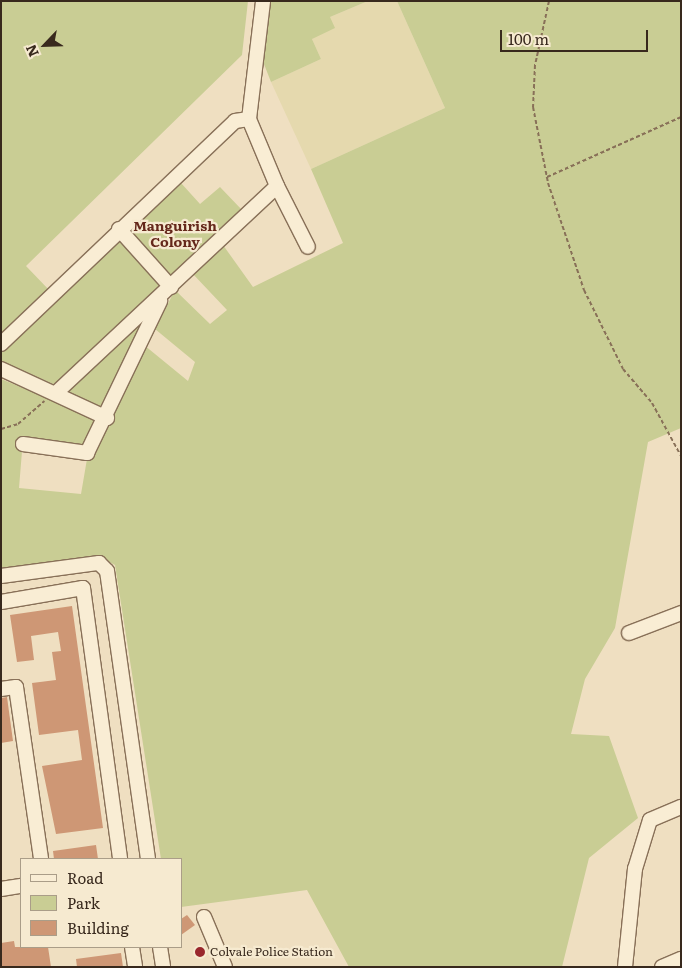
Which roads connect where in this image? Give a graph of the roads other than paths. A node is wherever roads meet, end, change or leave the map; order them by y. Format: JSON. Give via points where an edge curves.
{"nodes":[{"id":1,"x":263,"y":1,"type":"edge"},
{"id":2,"x":249,"y":119,"type":"junction"},
{"id":3,"x":278,"y":186,"type":"junction"},
{"id":4,"x":120,"y":229,"type":"junction"},
{"id":5,"x":308,"y":246,"type":"dead end"},
{"id":6,"x":166,"y":291,"type":"junction"},
{"id":7,"x":1,"y":344,"type":"edge"},
{"id":8,"x":1,"y":369,"type":"edge"},
{"id":9,"x":57,"y":392,"type":"junction"},
{"id":10,"x":107,"y":418,"type":"junction"},
{"id":11,"x":23,"y":444,"type":"dead end"},
{"id":12,"x":1,"y":576,"type":"edge"},
{"id":13,"x":1,"y":602,"type":"edge"},
{"id":14,"x":681,"y":614,"type":"edge"},
{"id":15,"x":629,"y":633,"type":"dead end"},
{"id":16,"x":1,"y":689,"type":"edge"},
{"id":17,"x":681,"y":807,"type":"edge"},
{"id":18,"x":41,"y":858,"type":"edge"},
{"id":19,"x":120,"y":858,"type":"edge"},
{"id":20,"x":148,"y":858,"type":"edge"},
{"id":21,"x":20,"y":886,"type":"edge"},
{"id":22,"x":1,"y":889,"type":"edge"},
{"id":23,"x":204,"y":917,"type":"dead end"},
{"id":24,"x":132,"y":948,"type":"edge"},
{"id":25,"x":160,"y":948,"type":"edge"},
{"id":26,"x":681,"y":958,"type":"edge"},
{"id":27,"x":135,"y":967,"type":"edge"},
{"id":28,"x":163,"y":967,"type":"edge"},
{"id":29,"x":225,"y":967,"type":"edge"},
{"id":30,"x":625,"y":967,"type":"edge"},
{"id":31,"x":662,"y":967,"type":"edge"}],
"edges":[{"from":1,"to":2,"type":"street"},
{"from":2,"to":3,"type":"street"},
{"from":2,"to":4,"type":"street","via":[[235,121]]},
{"from":3,"to":5,"type":"street"},
{"from":3,"to":6,"type":"street"},
{"from":4,"to":6,"type":"street"},
{"from":4,"to":7,"type":"street"},
{"from":6,"to":9,"type":"street"},
{"from":6,"to":10,"type":"street"},
{"from":8,"to":9,"type":"street"},
{"from":9,"to":10,"type":"street"},
{"from":10,"to":11,"type":"street","via":[[87,453]]},
{"from":12,"to":20,"type":"street","via":[[100,563],[107,571]]},
{"from":13,"to":19,"type":"street","via":[[83,588]]},
{"from":14,"to":15,"type":"street"},
{"from":16,"to":18,"type":"street","via":[[16,687]]},
{"from":17,"to":30,"type":"street","via":[[650,820],[635,869]]},
{"from":21,"to":22,"type":"street"},
{"from":23,"to":29,"type":"street"},
{"from":24,"to":27,"type":"street"},
{"from":25,"to":28,"type":"street"},
{"from":26,"to":31,"type":"street"}]}
